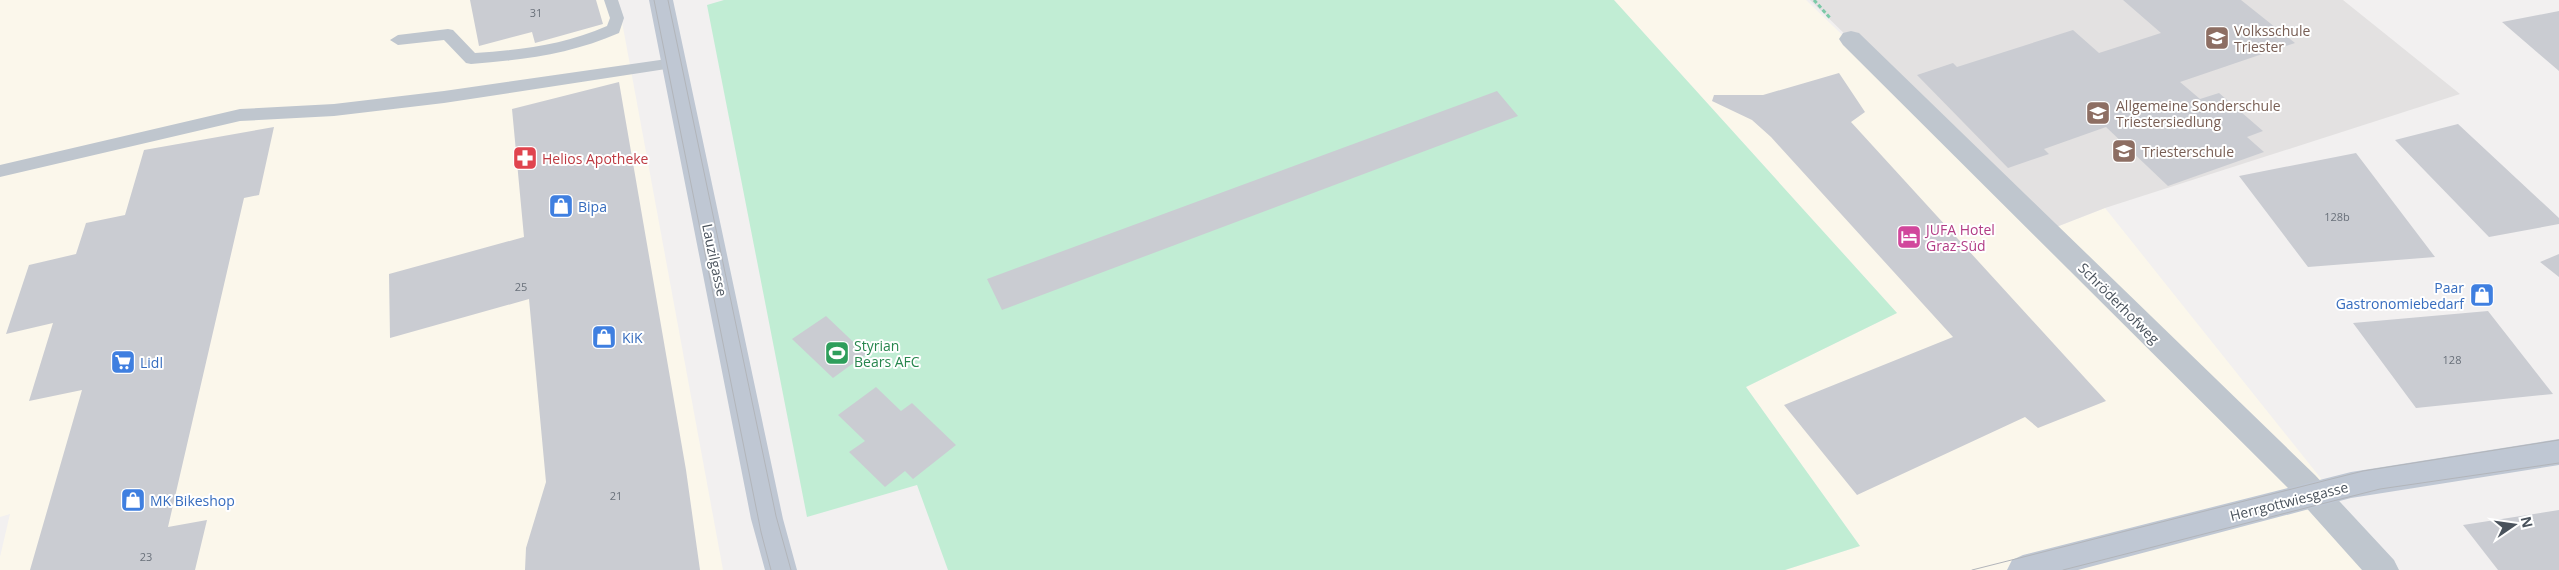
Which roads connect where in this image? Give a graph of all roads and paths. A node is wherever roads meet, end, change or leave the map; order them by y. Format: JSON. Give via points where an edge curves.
{"nodes":[{"id":1,"x":611,"y":0,"type":"edge"},
{"id":2,"x":661,"y":0,"type":"edge"},
{"id":3,"x":1851,"y":39,"type":"dead end"},
{"id":4,"x":398,"y":40,"type":"dead end"},
{"id":5,"x":674,"y":63,"type":"junction"},
{"id":6,"x":0,"y":171,"type":"edge"},
{"id":7,"x":2559,"y":452,"type":"edge"},
{"id":8,"x":2313,"y":494,"type":"junction"},
{"id":9,"x":767,"y":519,"type":"junction"},
{"id":10,"x":765,"y":570,"type":"edge"},
{"id":11,"x":781,"y":570,"type":"edge"},
{"id":12,"x":2022,"y":570,"type":"edge"},
{"id":13,"x":2383,"y":570,"type":"edge"}],
"edges":[{"from":1,"to":4,"type":"lane","via":[[617,18],[614,29],[586,43],[531,55],[471,60],[448,34]]},
{"from":2,"to":5,"type":"street","name":"Lauzilgasse"},
{"from":3,"to":8,"type":"street","name":"Schröderhofweg"},
{"from":5,"to":6,"type":"lane","via":[[444,97],[334,110],[240,115]]},
{"from":5,"to":9,"type":"street","name":"Lauzilgasse"},
{"from":7,"to":8,"type":"street","name":"Herrgottwiesgasse","via":[[2372,481]]},
{"from":8,"to":12,"type":"street","name":"Herrgottwiesgasse"},
{"from":8,"to":13,"type":"street","name":"Schröderhofweg"},
{"from":9,"to":10,"type":"street","name":"Lauzilgasse"},
{"from":9,"to":11,"type":"street","name":"Lauzilgasse"}]}
